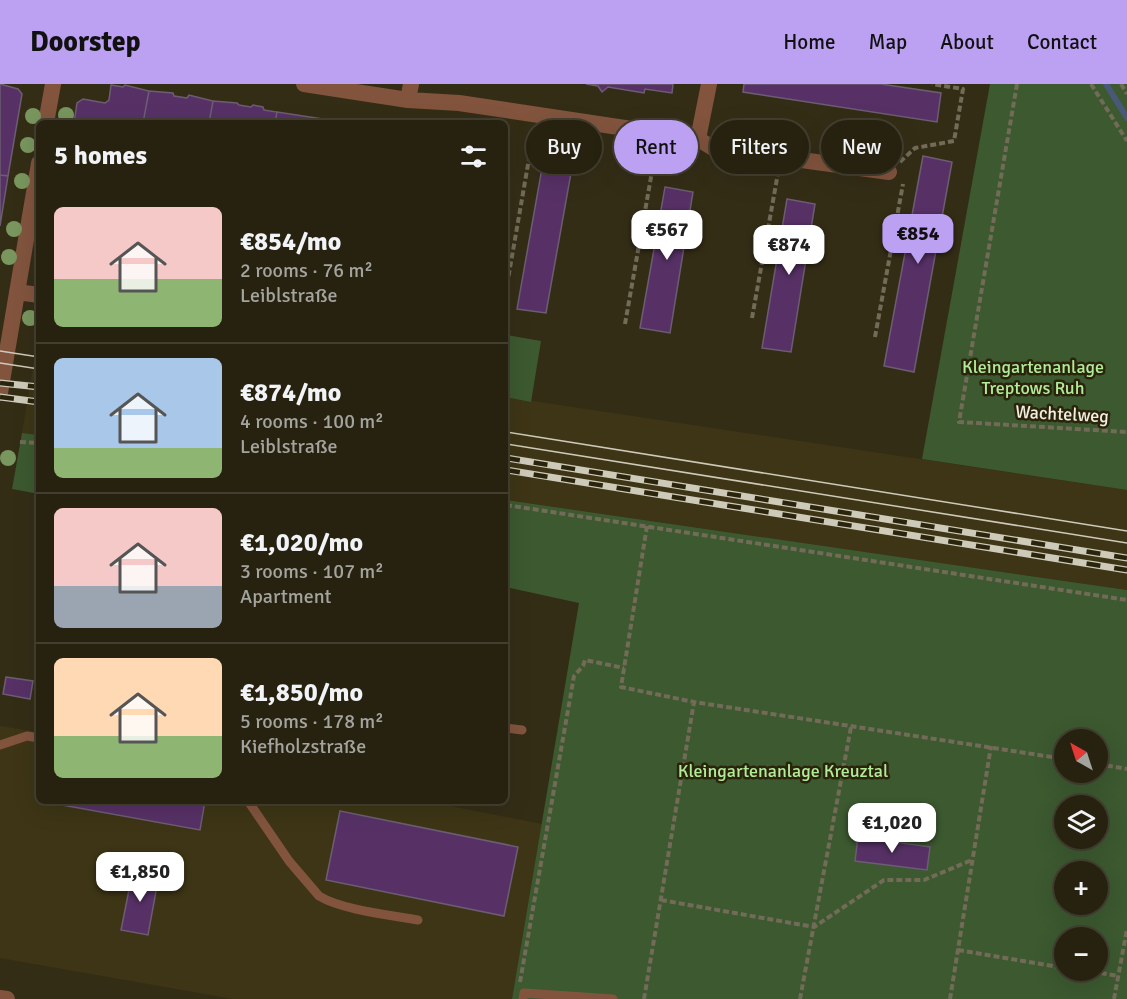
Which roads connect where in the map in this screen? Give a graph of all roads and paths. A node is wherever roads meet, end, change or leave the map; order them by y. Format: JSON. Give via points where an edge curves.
{"nodes":[{"id":1,"x":52,"y":84,"type":"edge"},
{"id":2,"x":304,"y":84,"type":"edge"},
{"id":3,"x":708,"y":84,"type":"edge"},
{"id":4,"x":932,"y":84,"type":"edge"},
{"id":5,"x":1017,"y":84,"type":"edge"},
{"id":6,"x":1091,"y":84,"type":"edge"},
{"id":7,"x":1120,"y":84,"type":"edge"},
{"id":8,"x":409,"y":92,"type":"edge"},
{"id":9,"x":1127,"y":94,"type":"edge"},
{"id":10,"x":537,"y":114,"type":"junction"},
{"id":11,"x":46,"y":120,"type":"edge"},
{"id":12,"x":614,"y":126,"type":"edge"},
{"id":13,"x":698,"y":139,"type":"joint"},
{"id":14,"x":1127,"y":141,"type":"edge"},
{"id":15,"x":710,"y":146,"type":"edge"},
{"id":16,"x":902,"y":160,"type":"edge"},
{"id":17,"x":652,"y":174,"type":"edge"},
{"id":18,"x":777,"y":174,"type":"edge"},
{"id":19,"x":892,"y":174,"type":"edge"},
{"id":20,"x":36,"y":181,"type":"edge"},
{"id":21,"x":508,"y":279,"type":"edge"},
{"id":22,"x":17,"y":292,"type":"junction"},
{"id":23,"x":36,"y":295,"type":"edge"},
{"id":24,"x":752,"y":318,"type":"dead end"},
{"id":25,"x":625,"y":324,"type":"dead end"},
{"id":26,"x":875,"y":337,"type":"dead end"},
{"id":27,"x":0,"y":393,"type":"edge"},
{"id":28,"x":1127,"y":432,"type":"edge"},
{"id":29,"x":20,"y":442,"type":"dead end"},
{"id":30,"x":36,"y":443,"type":"edge"},
{"id":31,"x":508,"y":505,"type":"edge"},
{"id":32,"x":647,"y":526,"type":"junction"},
{"id":33,"x":1127,"y":600,"type":"edge"},
{"id":34,"x":624,"y":668,"type":"junction"},
{"id":35,"x":694,"y":702,"type":"junction"},
{"id":36,"x":851,"y":727,"type":"junction"},
{"id":37,"x":508,"y":728,"type":"edge"},
{"id":38,"x":522,"y":730,"type":"dead end"},
{"id":39,"x":36,"y":738,"type":"edge"},
{"id":40,"x":0,"y":745,"type":"edge"},
{"id":41,"x":991,"y":746,"type":"junction"},
{"id":42,"x":1054,"y":757,"type":"edge"},
{"id":43,"x":1108,"y":766,"type":"edge"},
{"id":44,"x":1127,"y":769,"type":"edge"},
{"id":45,"x":250,"y":804,"type":"edge"},
{"id":46,"x":972,"y":860,"type":"junction"},
{"id":47,"x":660,"y":900,"type":"junction"},
{"id":48,"x":418,"y":920,"type":"dead end"},
{"id":49,"x":814,"y":927,"type":"junction"},
{"id":50,"x":1127,"y":929,"type":"edge"},
{"id":51,"x":958,"y":950,"type":"junction"},
{"id":52,"x":1054,"y":966,"type":"edge"},
{"id":53,"x":1108,"y":974,"type":"edge"},
{"id":54,"x":1118,"y":976,"type":"junction"},
{"id":55,"x":523,"y":996,"type":"edge"},
{"id":56,"x":0,"y":998,"type":"edge"},
{"id":57,"x":7,"y":999,"type":"edge"},
{"id":58,"x":613,"y":999,"type":"edge"},
{"id":59,"x":644,"y":999,"type":"edge"},
{"id":60,"x":800,"y":999,"type":"edge"},
{"id":61,"x":950,"y":999,"type":"edge"},
{"id":62,"x":1114,"y":999,"type":"edge"}],
"edges":[{"from":1,"to":11,"type":"street"},
{"from":2,"to":8,"type":"street"},
{"from":3,"to":13,"type":"street"},
{"from":4,"to":16,"type":"path","via":[[963,89],[954,141],[915,148]]},
{"from":5,"to":28,"type":"path","name":"Wachtelweg","via":[[959,422]]},
{"from":6,"to":14,"type":"path"},
{"from":7,"to":9,"type":"path"},
{"from":8,"to":10,"type":"street"},
{"from":10,"to":12,"type":"street"},
{"from":10,"to":21,"type":"path"},
{"from":13,"to":15,"type":"street"},
{"from":17,"to":25,"type":"path"},
{"from":18,"to":24,"type":"path"},
{"from":19,"to":26,"type":"path","via":[[903,183]]},
{"from":20,"to":22,"type":"street"},
{"from":22,"to":23,"type":"street"},
{"from":22,"to":27,"type":"street"},
{"from":29,"to":30,"type":"path"},
{"from":31,"to":32,"type":"path"},
{"from":32,"to":33,"type":"path"},
{"from":32,"to":34,"type":"path"},
{"from":34,"to":35,"type":"path","via":[[621,687]]},
{"from":34,"to":55,"type":"path","via":[[585,660],[574,676],[519,984]]},
{"from":35,"to":36,"type":"path"},
{"from":35,"to":47,"type":"path"},
{"from":36,"to":41,"type":"path"},
{"from":36,"to":49,"type":"path"},
{"from":37,"to":38,"type":"lane"},
{"from":39,"to":40,"type":"lane","via":[[27,736]]},
{"from":41,"to":42,"type":"path"},
{"from":41,"to":46,"type":"path"},
{"from":43,"to":44,"type":"path"},
{"from":45,"to":48,"type":"lane","via":[[289,861],[319,896]]},
{"from":46,"to":49,"type":"path","via":[[924,880],[884,880]]},
{"from":46,"to":51,"type":"path"},
{"from":47,"to":49,"type":"path"},
{"from":47,"to":59,"type":"path"},
{"from":49,"to":60,"type":"path"},
{"from":50,"to":54,"type":"path"},
{"from":51,"to":52,"type":"path"},
{"from":51,"to":61,"type":"path"},
{"from":53,"to":54,"type":"path"},
{"from":54,"to":62,"type":"path"},
{"from":55,"to":58,"type":"lane"},
{"from":56,"to":57,"type":"street"}]}
